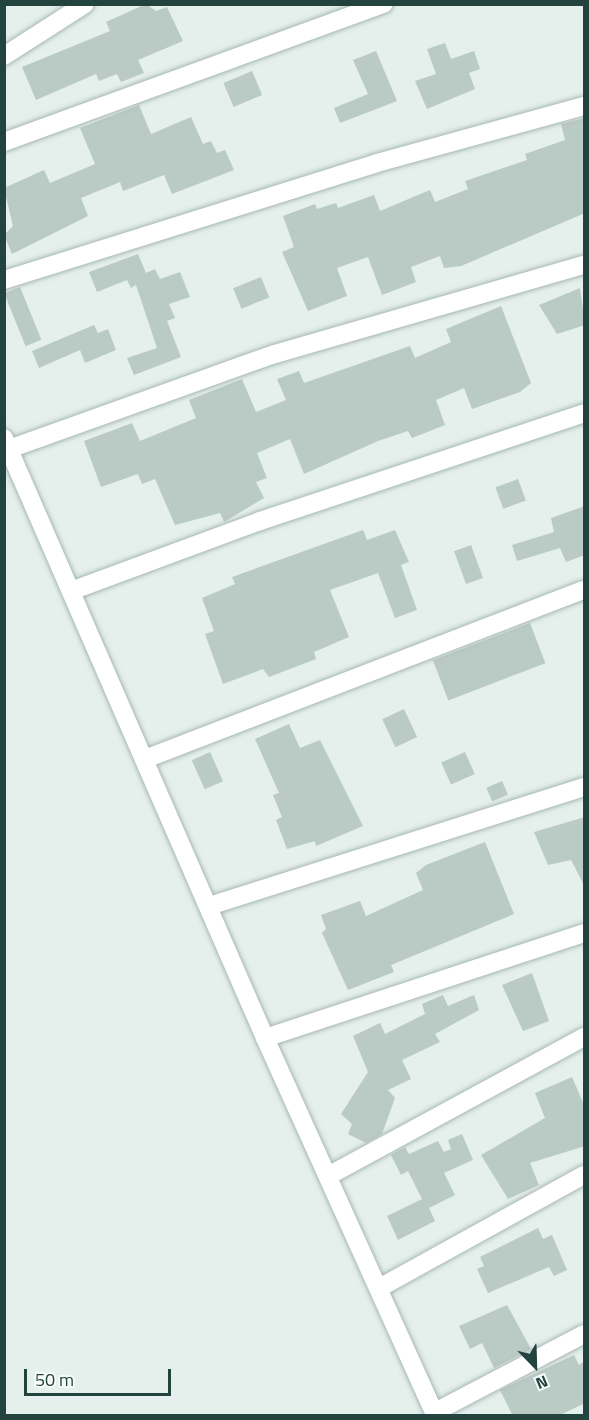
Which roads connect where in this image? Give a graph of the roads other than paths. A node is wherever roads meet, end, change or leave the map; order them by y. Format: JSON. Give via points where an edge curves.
{"nodes":[{"id":1,"x":85,"y":4,"type":"edge"},
{"id":2,"x":384,"y":4,"type":"edge"},
{"id":3,"x":4,"y":56,"type":"edge"},
{"id":4,"x":585,"y":106,"type":"edge"},
{"id":5,"x":4,"y":142,"type":"edge"},
{"id":6,"x":585,"y":265,"type":"edge"},
{"id":7,"x":4,"y":280,"type":"edge"},
{"id":8,"x":585,"y":413,"type":"edge"},
{"id":9,"x":7,"y":444,"type":"edge"},
{"id":10,"x":585,"y":590,"type":"edge"},
{"id":11,"x":70,"y":591,"type":"junction"},
{"id":12,"x":145,"y":759,"type":"junction"},
{"id":13,"x":585,"y":787,"type":"edge"},
{"id":14,"x":209,"y":906,"type":"junction"},
{"id":15,"x":585,"y":933,"type":"edge"},
{"id":16,"x":585,"y":1037,"type":"edge"},
{"id":17,"x":265,"y":1038,"type":"junction"},
{"id":18,"x":585,"y":1175,"type":"edge"},
{"id":19,"x":328,"y":1176,"type":"junction"},
{"id":20,"x":379,"y":1288,"type":"junction"},
{"id":21,"x":585,"y":1334,"type":"edge"},
{"id":22,"x":435,"y":1414,"type":"edge"}],
"edges":[{"from":1,"to":3,"type":"street"},
{"from":2,"to":5,"type":"street"},
{"from":4,"to":7,"type":"street","via":[[377,163]]},
{"from":6,"to":9,"type":"street","via":[[275,354]]},
{"from":8,"to":11,"type":"street","via":[[271,517]]},
{"from":9,"to":11,"type":"street"},
{"from":10,"to":12,"type":"street"},
{"from":11,"to":12,"type":"street"},
{"from":12,"to":14,"type":"street"},
{"from":13,"to":14,"type":"street"},
{"from":14,"to":17,"type":"street"},
{"from":15,"to":17,"type":"street"},
{"from":16,"to":19,"type":"street"},
{"from":17,"to":19,"type":"street"},
{"from":18,"to":20,"type":"street"},
{"from":19,"to":20,"type":"street"},
{"from":20,"to":22,"type":"street"},
{"from":21,"to":22,"type":"street"}]}
